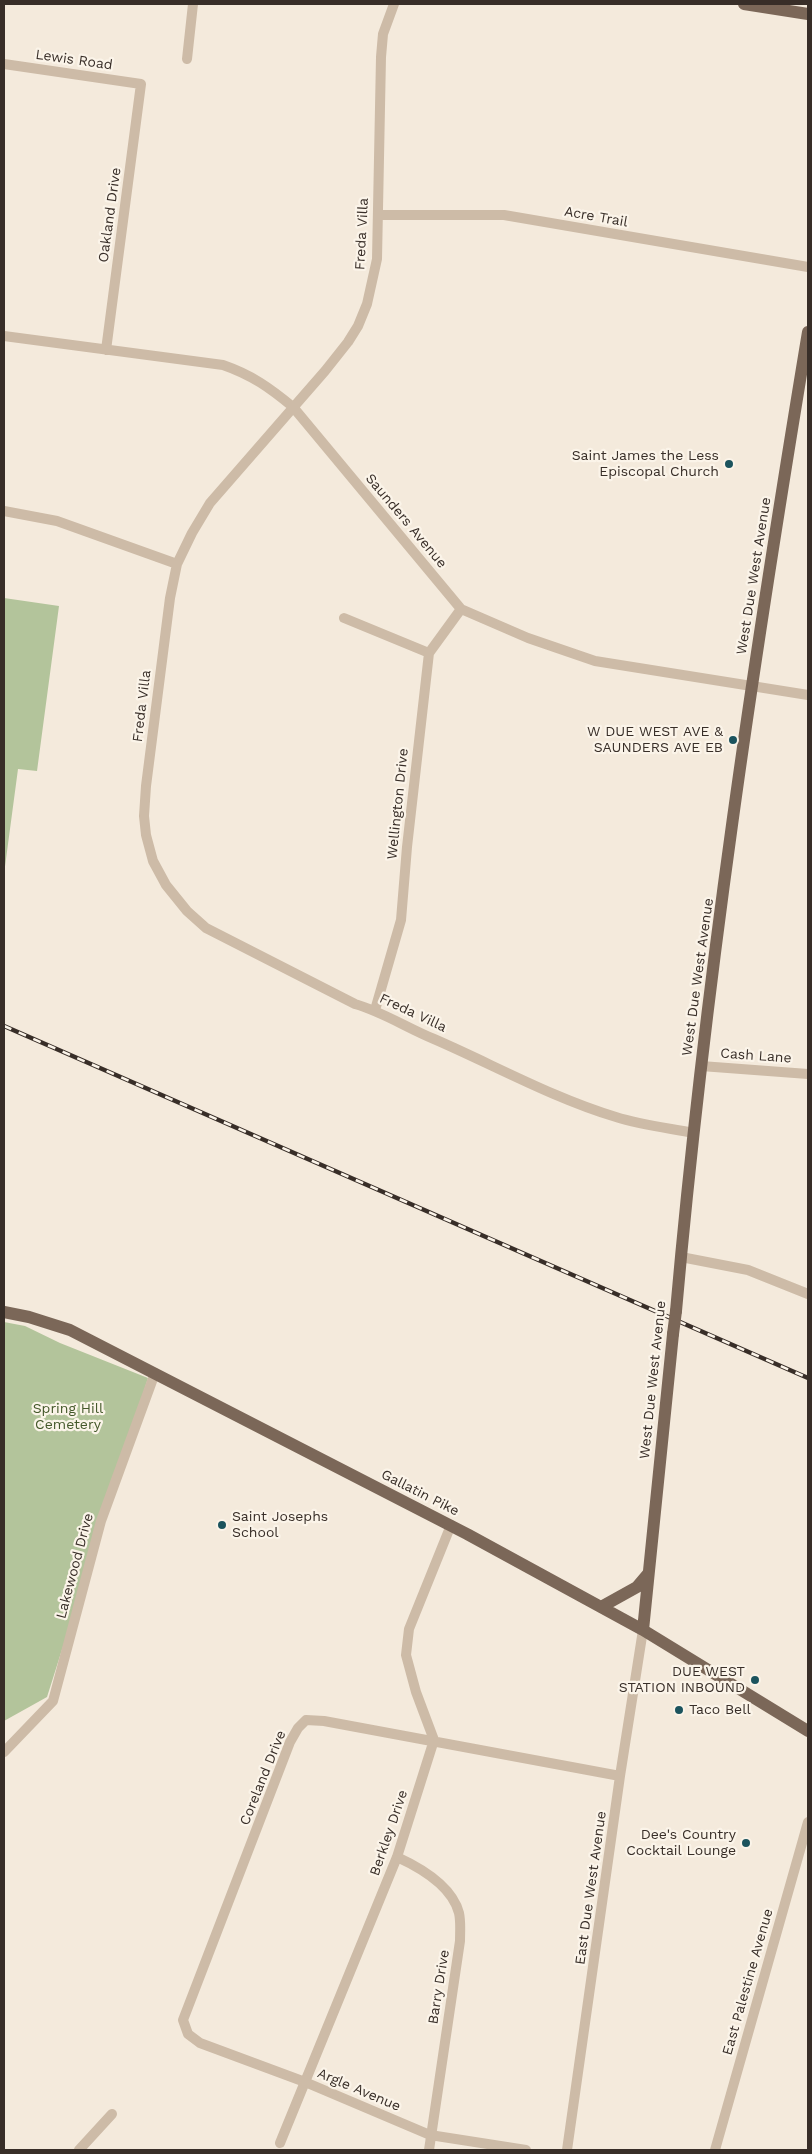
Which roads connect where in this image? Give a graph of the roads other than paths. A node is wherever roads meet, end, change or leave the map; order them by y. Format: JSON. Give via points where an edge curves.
{"nodes":[{"id":1,"x":192,"y":4,"type":"edge"},
{"id":2,"x":394,"y":4,"type":"edge"},
{"id":3,"x":744,"y":4,"type":"edge"},
{"id":4,"x":808,"y":14,"type":"edge"},
{"id":5,"x":187,"y":59,"type":"dead end"},
{"id":6,"x":4,"y":64,"type":"edge"},
{"id":7,"x":141,"y":84,"type":"joint"},
{"id":8,"x":378,"y":215,"type":"junction"},
{"id":9,"x":808,"y":267,"type":"edge"},
{"id":10,"x":808,"y":332,"type":"edge"},
{"id":11,"x":4,"y":336,"type":"edge"},
{"id":12,"x":106,"y":350,"type":"junction"},
{"id":13,"x":805,"y":368,"type":"edge"},
{"id":14,"x":294,"y":407,"type":"junction"},
{"id":15,"x":4,"y":511,"type":"edge"},
{"id":16,"x":177,"y":564,"type":"junction"},
{"id":17,"x":462,"y":609,"type":"junction"},
{"id":18,"x":344,"y":618,"type":"dead end"},
{"id":19,"x":429,"y":653,"type":"junction"},
{"id":20,"x":752,"y":686,"type":"junction"},
{"id":21,"x":808,"y":695,"type":"edge"},
{"id":22,"x":375,"y":1010,"type":"junction"},
{"id":23,"x":701,"y":1066,"type":"junction"},
{"id":24,"x":808,"y":1074,"type":"edge"},
{"id":25,"x":694,"y":1133,"type":"junction"},
{"id":26,"x":681,"y":1258,"type":"junction"},
{"id":27,"x":808,"y":1294,"type":"edge"},
{"id":28,"x":4,"y":1312,"type":"edge"},
{"id":29,"x":154,"y":1373,"type":"junction"},
{"id":30,"x":451,"y":1525,"type":"junction"},
{"id":31,"x":648,"y":1574,"type":"junction"},
{"id":32,"x":602,"y":1607,"type":"junction"},
{"id":33,"x":643,"y":1630,"type":"junction"},
{"id":34,"x":808,"y":1731,"type":"edge"},
{"id":35,"x":434,"y":1740,"type":"junction"},
{"id":36,"x":4,"y":1752,"type":"edge"},
{"id":37,"x":620,"y":1776,"type":"junction"},
{"id":38,"x":808,"y":1822,"type":"edge"},
{"id":39,"x":397,"y":1857,"type":"junction"},
{"id":40,"x":188,"y":2034,"type":"joint"},
{"id":41,"x":306,"y":2082,"type":"junction"},
{"id":42,"x":112,"y":2114,"type":"dead end"},
{"id":43,"x":430,"y":2135,"type":"junction"},
{"id":44,"x":280,"y":2143,"type":"dead end"},
{"id":45,"x":79,"y":2150,"type":"edge"},
{"id":46,"x":428,"y":2150,"type":"edge"},
{"id":47,"x":526,"y":2150,"type":"edge"},
{"id":48,"x":567,"y":2150,"type":"edge"},
{"id":49,"x":715,"y":2150,"type":"edge"}],
"edges":[{"from":1,"to":5,"type":"street"},
{"from":2,"to":8,"type":"street","name":"Freda Villa","via":[[383,34],[381,57]]},
{"from":3,"to":4,"type":"main road"},
{"from":6,"to":7,"type":"street","name":"Lewis Road"},
{"from":7,"to":12,"type":"street","name":"Oakland Drive"},
{"from":8,"to":9,"type":"street","name":"Acre Trail","via":[[504,215]]},
{"from":8,"to":14,"type":"street","name":"Freda Villa","via":[[377,260],[360,320],[348,342]]},
{"from":10,"to":13,"type":"main road","name":"West Due West Avenue"},
{"from":11,"to":12,"type":"street","name":"Saunders Avenue"},
{"from":12,"to":14,"type":"street","name":"Saunders Avenue","via":[[222,366],[265,384]]},
{"from":13,"to":20,"type":"main road","name":"West Due West Avenue"},
{"from":14,"to":16,"type":"street","name":"Freda Villa","via":[[210,503]]},
{"from":14,"to":17,"type":"street","name":"Saunders Avenue"},
{"from":15,"to":16,"type":"street","via":[[58,521]]},
{"from":16,"to":22,"type":"street","name":"Freda Villa","via":[[164,631],[144,816],[153,861],[166,885],[206,928],[355,1004]]},
{"from":17,"to":19,"type":"street"},
{"from":17,"to":20,"type":"street","name":"Saunders Avenue","via":[[528,638],[595,661]]},
{"from":18,"to":19,"type":"street"},
{"from":19,"to":22,"type":"street","name":"Wellington Drive","via":[[401,920]]},
{"from":20,"to":21,"type":"street","name":"Saunders Avenue"},
{"from":20,"to":23,"type":"main road","name":"West Due West Avenue"},
{"from":22,"to":25,"type":"street","name":"Freda Villa","via":[[596,1111],[642,1124]]},
{"from":23,"to":24,"type":"street","name":"Cash Lane"},
{"from":23,"to":25,"type":"main road","name":"West Due West Avenue"},
{"from":25,"to":26,"type":"main road","name":"West Due West Avenue"},
{"from":26,"to":27,"type":"street","via":[[748,1270]]},
{"from":26,"to":31,"type":"main road","name":"West Due West Avenue","bridge":true},
{"from":28,"to":29,"type":"main road","name":"Gallatin Pike","via":[[70,1330]]},
{"from":29,"to":30,"type":"main road","name":"Gallatin Pike"},
{"from":29,"to":36,"type":"street","name":"Lakewood Drive","via":[[100,1521],[53,1701]]},
{"from":30,"to":32,"type":"main road","name":"Gallatin Pike"},
{"from":30,"to":35,"type":"street","via":[[410,1629],[406,1655]]},
{"from":31,"to":32,"type":"main road","via":[[637,1587]]},
{"from":31,"to":33,"type":"main road","name":"West Due West Avenue"},
{"from":32,"to":33,"type":"main road","name":"Gallatin Pike"},
{"from":33,"to":34,"type":"main road","name":"Gallatin Pike"},
{"from":33,"to":37,"type":"street","name":"East Due West Avenue"},
{"from":35,"to":37,"type":"street","name":"Coreland Drive"},
{"from":35,"to":39,"type":"street","name":"Berkley Drive"},
{"from":35,"to":40,"type":"street","name":"Coreland Drive","via":[[324,1721],[306,1720],[298,1728],[183,2020]]},
{"from":37,"to":48,"type":"street","name":"East Due West Avenue"},
{"from":38,"to":49,"type":"street","name":"East Palestine Avenue"},
{"from":39,"to":41,"type":"street","name":"Berkley Drive"},
{"from":39,"to":43,"type":"street","name":"Barry Drive","via":[[435,1880],[450,1894],[459,1913],[460,1941]]},
{"from":40,"to":41,"type":"street","name":"Argle Avenue","via":[[200,2043]]},
{"from":41,"to":43,"type":"street","name":"Argle Avenue"},
{"from":41,"to":44,"type":"street","name":"Berkley Drive"},
{"from":42,"to":45,"type":"street"},
{"from":43,"to":46,"type":"street","name":"Barry Drive"},
{"from":43,"to":47,"type":"street","name":"Argle Avenue"}]}
